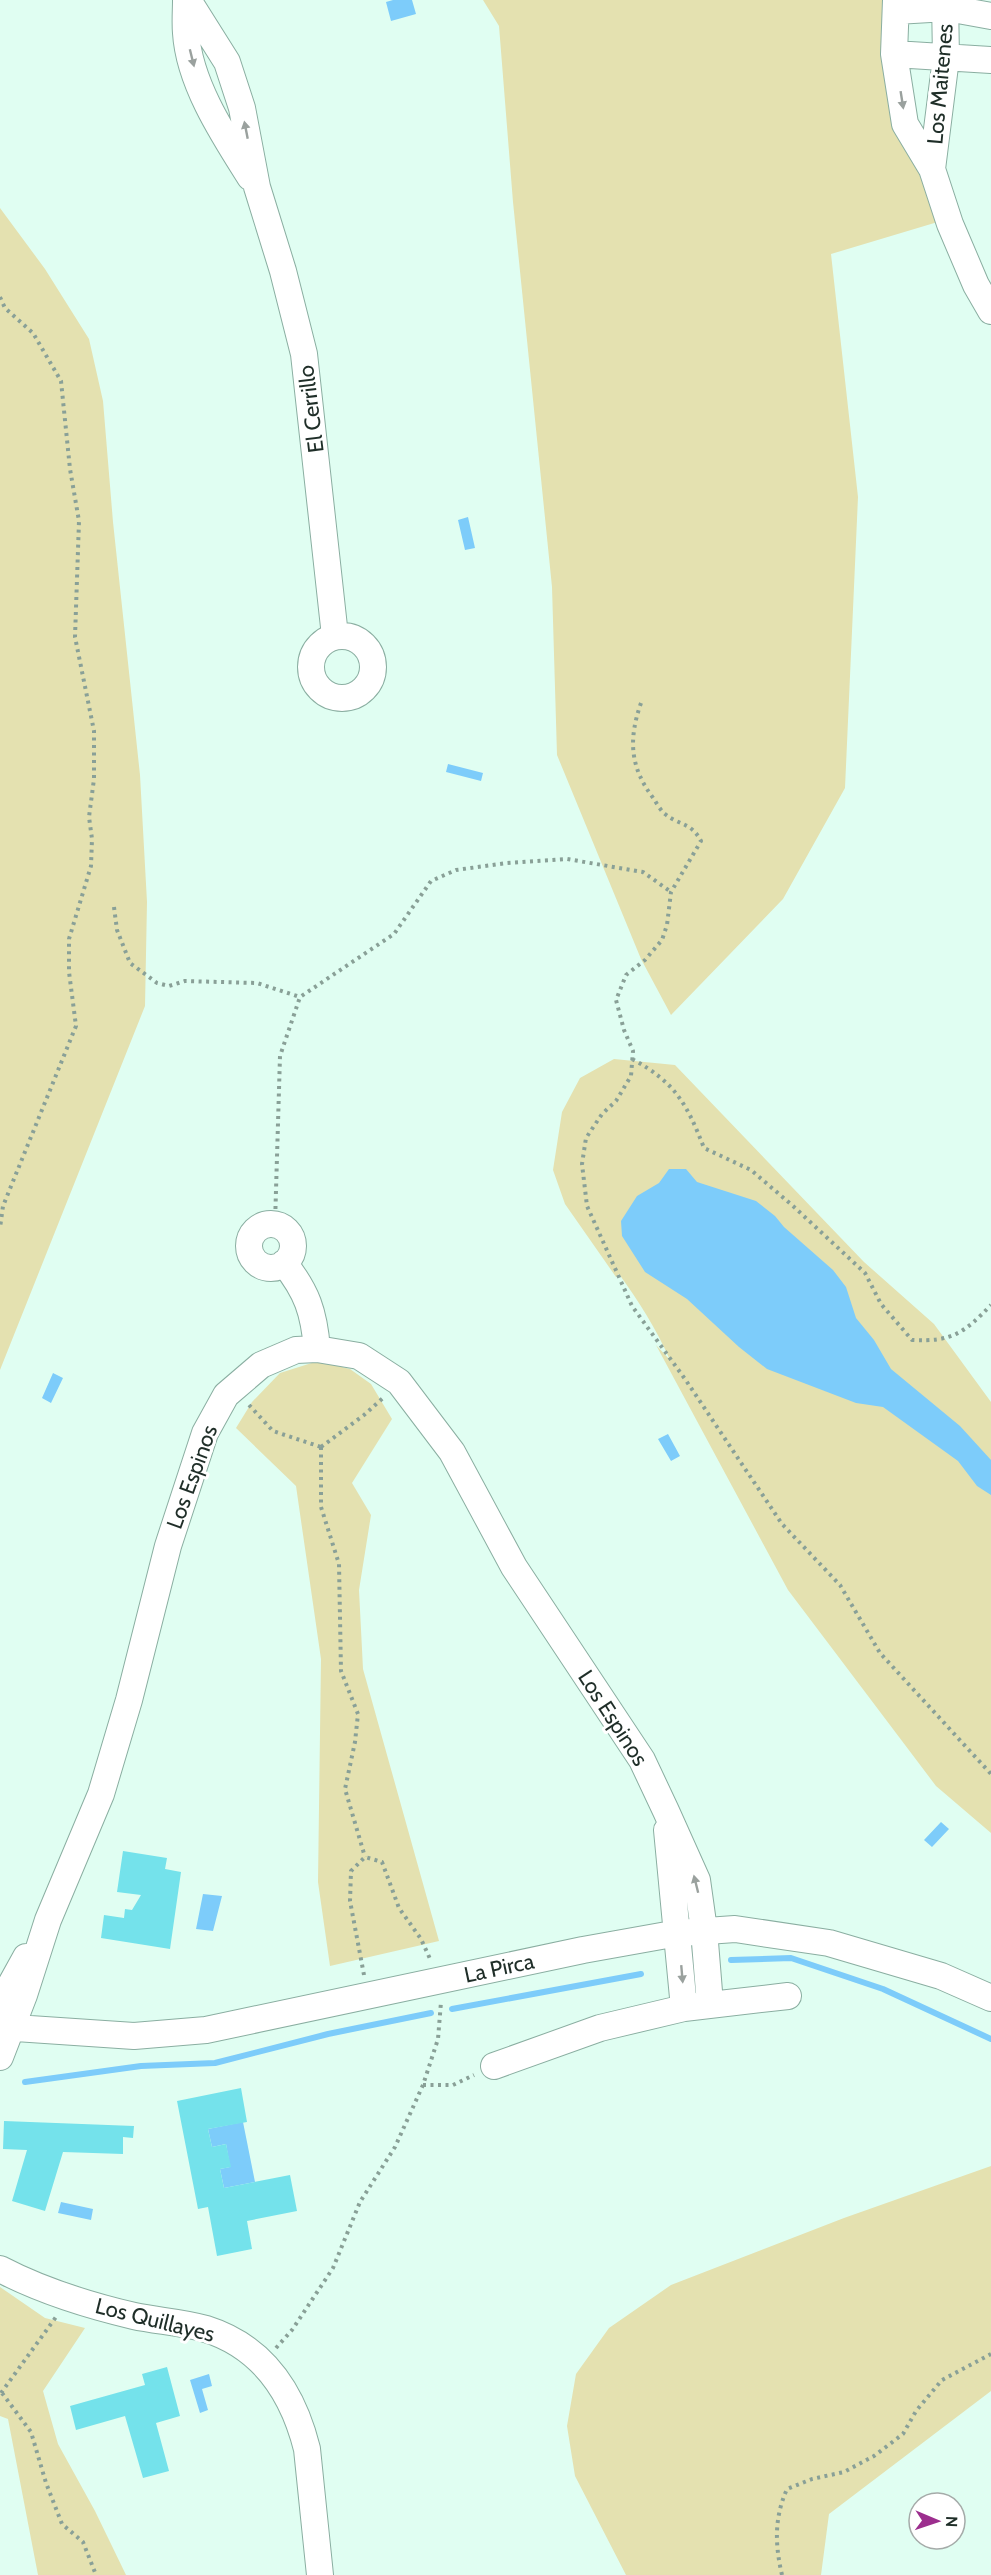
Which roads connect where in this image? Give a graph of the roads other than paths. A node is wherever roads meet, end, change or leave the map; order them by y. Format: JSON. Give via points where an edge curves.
{"nodes":[{"id":1,"x":187,"y":0,"type":"edge"},
{"id":2,"x":946,"y":4,"type":"edge"},
{"id":3,"x":896,"y":5,"type":"edge"},
{"id":4,"x":991,"y":16,"type":"edge"},
{"id":5,"x":894,"y":54,"type":"junction"},
{"id":6,"x":946,"y":58,"type":"junction"},
{"id":7,"x":991,"y":60,"type":"edge"},
{"id":8,"x":932,"y":169,"type":"junction"},
{"id":9,"x":257,"y":188,"type":"junction"},
{"id":10,"x":991,"y":311,"type":"edge"},
{"id":11,"x":335,"y":636,"type":"dead end"},
{"id":12,"x":284,"y":1263,"type":"junction"},
{"id":13,"x":317,"y":1349,"type":"junction"},
{"id":14,"x":666,"y":1811,"type":"junction"},
{"id":15,"x":48,"y":1920,"type":"junction"},
{"id":16,"x":704,"y":1930,"type":"junction"},
{"id":17,"x":678,"y":1933,"type":"junction"},
{"id":18,"x":788,"y":1995,"type":"dead end"},
{"id":19,"x":991,"y":1998,"type":"edge"},
{"id":20,"x":0,"y":2004,"type":"edge"},
{"id":21,"x":710,"y":2004,"type":"junction"},
{"id":22,"x":684,"y":2008,"type":"junction"},
{"id":23,"x":6,"y":2028,"type":"edge"},
{"id":24,"x":0,"y":2057,"type":"edge"},
{"id":25,"x":494,"y":2066,"type":"road end"},
{"id":26,"x":0,"y":2269,"type":"edge"},
{"id":27,"x":320,"y":2575,"type":"edge"}],
"edges":[{"from":9,"to":1,"type":"street","name":"El Cerrillo","one_way":true,"via":[[242,108],[227,62]]},
{"from":1,"to":9,"type":"street","name":"El Cerrillo","one_way":true,"via":[[186,35],[198,84],[220,130]]},
{"from":2,"to":3,"type":"street"},
{"from":2,"to":4,"type":"street"},
{"from":2,"to":6,"type":"street","name":"Los Maitenes"},
{"from":3,"to":5,"type":"street","name":"Los Maitenes"},
{"from":5,"to":6,"type":"street"},
{"from":5,"to":8,"type":"street","name":"Los Maitenes","one_way":true,"via":[[905,124]]},
{"from":6,"to":7,"type":"street"},
{"from":6,"to":8,"type":"street","name":"Los Maitenes"},
{"from":8,"to":10,"type":"street","name":"Los Maitenes","via":[[950,224]]},
{"from":9,"to":11,"type":"street","name":"El Cerrillo","via":[[304,354]]},
{"from":12,"to":12,"type":"street","via":[[264,1267],[252,1258],[249,1251],[255,1231],[274,1224],[291,1237],[292,1251]]},
{"from":12,"to":13,"type":"street","via":[[309,1301]]},
{"from":13,"to":14,"type":"street","name":"Los Espinos","via":[[359,1356],[399,1382],[452,1452],[514,1567],[642,1760]]},
{"from":13,"to":15,"type":"street","name":"Los Espinos","via":[[296,1350],[261,1365],[226,1395],[205,1433],[168,1546],[101,1794]]},
{"from":16,"to":14,"type":"street","name":"Los Espinos","one_way":true,"via":[[697,1880]]},
{"from":14,"to":17,"type":"street","name":"Los Espinos"},
{"from":15,"to":20,"type":"street","name":"Los Espinos"},
{"from":15,"to":23,"type":"street","name":"Los Espinos"},
{"from":16,"to":17,"type":"street","name":"La Pirca"},
{"from":16,"to":19,"type":"street","name":"La Pirca","via":[[735,1929],[829,1943],[941,1976]]},
{"from":16,"to":21,"type":"street","name":"Los Espinos"},
{"from":17,"to":22,"type":"street","name":"Los Espinos","one_way":true},
{"from":17,"to":23,"type":"street","name":"La Pirca","via":[[206,2030],[134,2036]]},
{"from":18,"to":21,"type":"street"},
{"from":21,"to":22,"type":"street"},
{"from":22,"to":25,"type":"street","via":[[600,2028]]},
{"from":23,"to":24,"type":"street","name":"Los Espinos"},
{"from":26,"to":27,"type":"street","name":"Los Quillayes","via":[[66,2297],[204,2328],[231,2340],[263,2362],[288,2396],[303,2430]]}]}
